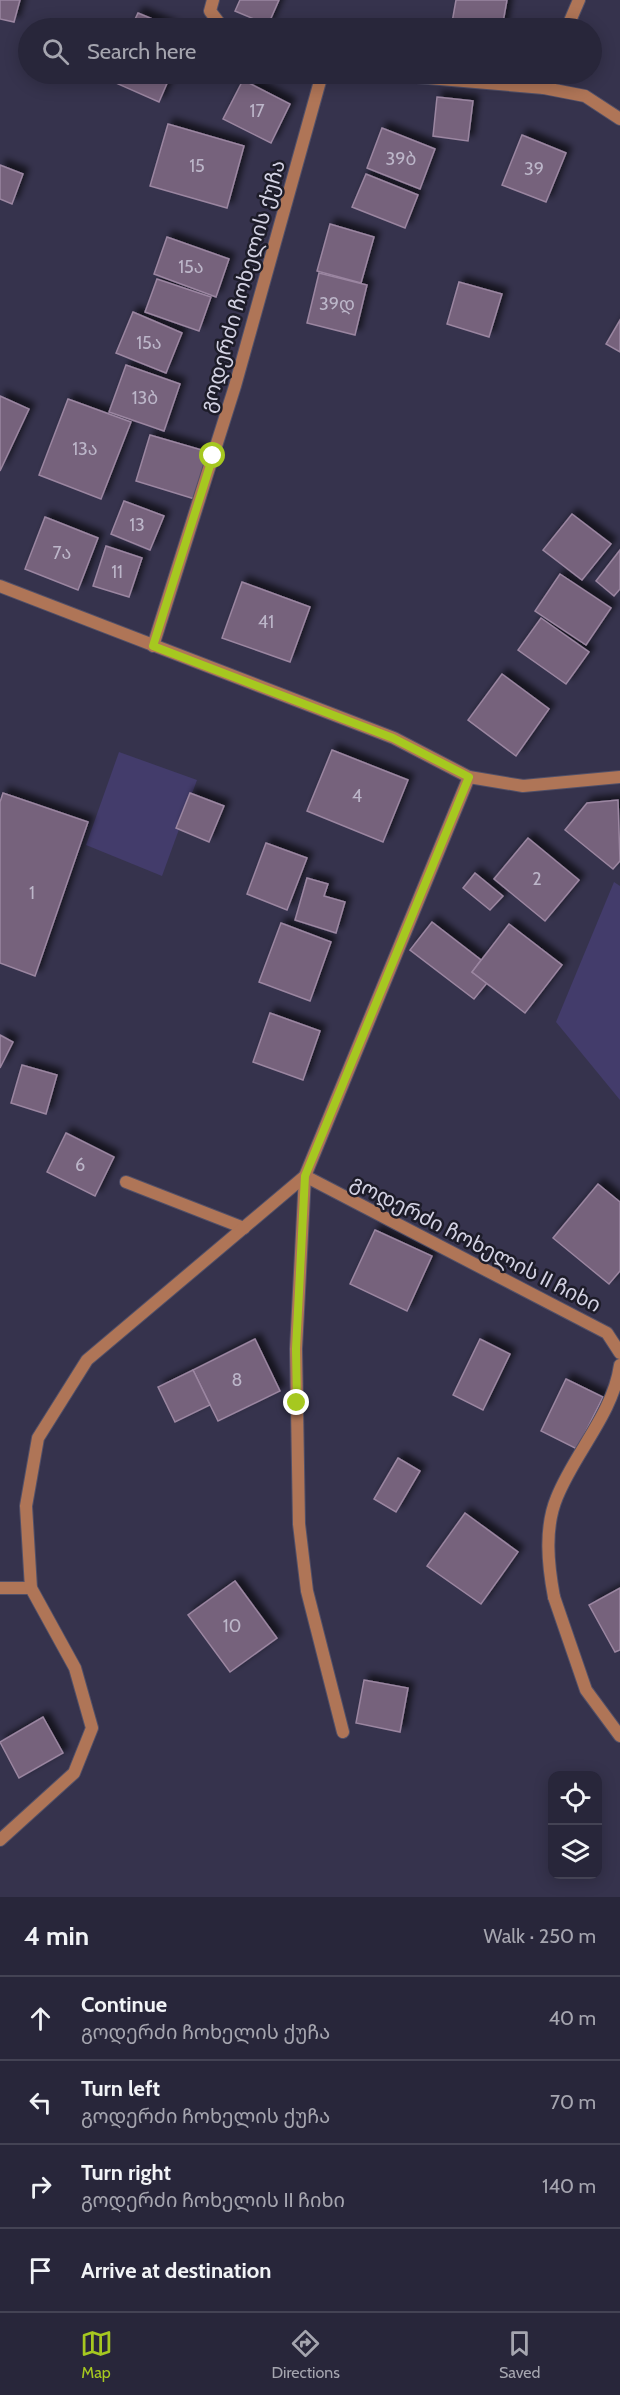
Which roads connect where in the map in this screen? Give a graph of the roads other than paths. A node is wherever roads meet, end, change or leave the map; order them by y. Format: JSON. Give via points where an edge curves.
{"nodes":[{"id":1,"x":213,"y":0,"type":"edge"},
{"id":2,"x":579,"y":0,"type":"edge"},
{"id":3,"x":215,"y":18,"type":"edge"},
{"id":4,"x":571,"y":18,"type":"edge"},
{"id":5,"x":319,"y":84,"type":"edge"},
{"id":6,"x":498,"y":84,"type":"edge"},
{"id":7,"x":545,"y":84,"type":"edge"},
{"id":8,"x":544,"y":88,"type":"junction"},
{"id":9,"x":620,"y":119,"type":"edge"},
{"id":10,"x":0,"y":586,"type":"edge"},
{"id":11,"x":153,"y":646,"type":"junction"},
{"id":12,"x":469,"y":777,"type":"junction"},
{"id":13,"x":620,"y":777,"type":"edge"},
{"id":14,"x":305,"y":1176,"type":"junction"},
{"id":15,"x":126,"y":1182,"type":"dead end"},
{"id":16,"x":244,"y":1228,"type":"junction"},
{"id":17,"x":607,"y":1333,"type":"junction"},
{"id":18,"x":620,"y":1340,"type":"edge"},
{"id":19,"x":620,"y":1353,"type":"edge"},
{"id":20,"x":620,"y":1365,"type":"edge"},
{"id":21,"x":0,"y":1588,"type":"edge"},
{"id":22,"x":32,"y":1588,"type":"junction"},
{"id":23,"x":343,"y":1732,"type":"dead end"},
{"id":24,"x":620,"y":1736,"type":"edge"},
{"id":25,"x":0,"y":1840,"type":"edge"}],
"edges":[{"from":1,"to":3,"type":"street","via":[[210,12]]},
{"from":2,"to":4,"type":"street"},
{"from":5,"to":11,"type":"street","name":"გოდერძი ჩოხელის ქუჩა","via":[[235,386]]},
{"from":6,"to":8,"type":"street"},
{"from":7,"to":8,"type":"street"},
{"from":8,"to":9,"type":"street","via":[[585,96]]},
{"from":10,"to":11,"type":"street"},
{"from":11,"to":12,"type":"street","via":[[393,738]]},
{"from":12,"to":13,"type":"street","via":[[523,786]]},
{"from":12,"to":14,"type":"street"},
{"from":14,"to":16,"type":"street"},
{"from":14,"to":17,"type":"street","name":"გოდერძი ჩოხელის II ჩიხი"},
{"from":14,"to":23,"type":"street","via":[[296,1349],[299,1524],[308,1591]]},
{"from":15,"to":16,"type":"street"},
{"from":16,"to":22,"type":"street","via":[[87,1360],[38,1438],[26,1506]]},
{"from":17,"to":18,"type":"street"},
{"from":17,"to":19,"type":"street","name":"გოდერძი ჩოხელის II ჩიხი"},
{"from":20,"to":24,"type":"street","via":[[617,1387],[556,1498],[547,1554],[554,1597],[586,1690]]},
{"from":21,"to":22,"type":"street"},
{"from":22,"to":25,"type":"street","via":[[75,1668],[92,1728],[74,1773]]}]}
